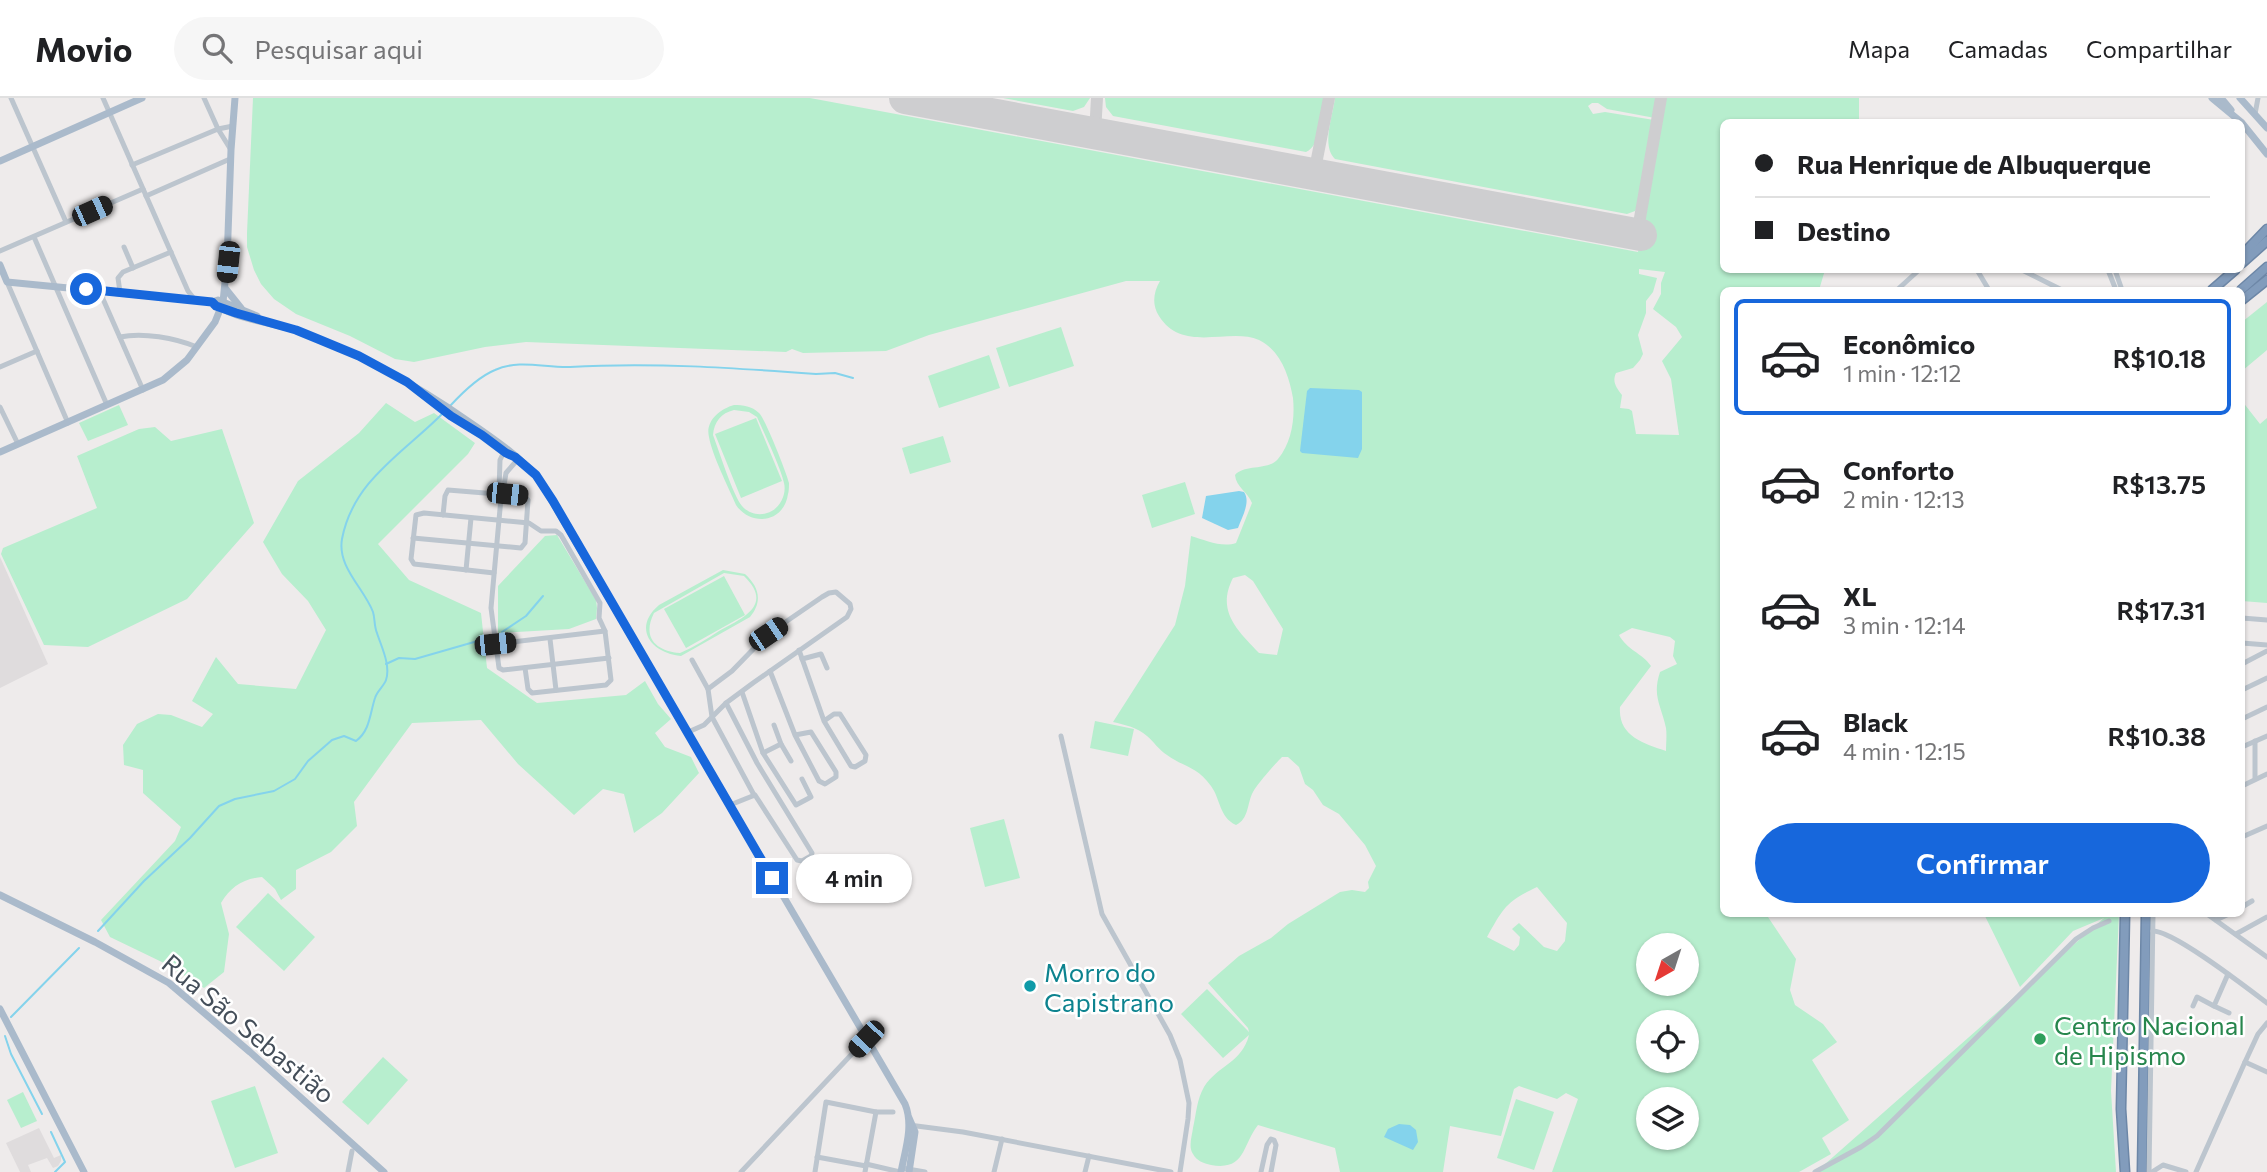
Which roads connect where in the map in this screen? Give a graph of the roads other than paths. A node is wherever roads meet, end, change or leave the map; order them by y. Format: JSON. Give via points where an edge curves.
{"nodes":[{"id":1,"x":11,"y":98,"type":"edge"},
{"id":2,"x":103,"y":98,"type":"edge"},
{"id":3,"x":142,"y":98,"type":"edge"},
{"id":4,"x":204,"y":98,"type":"edge"},
{"id":5,"x":235,"y":98,"type":"edge"},
{"id":6,"x":2212,"y":98,"type":"edge"},
{"id":7,"x":2240,"y":98,"type":"edge"},
{"id":8,"x":2258,"y":98,"type":"edge"},
{"id":9,"x":2226,"y":100,"type":"edge"},
{"id":10,"x":110,"y":113,"type":"junction"},
{"id":11,"x":2255,"y":114,"type":"junction"},
{"id":12,"x":2237,"y":119,"type":"edge"},
{"id":13,"x":2239,"y":119,"type":"edge"},
{"id":14,"x":2245,"y":124,"type":"edge"},
{"id":15,"x":233,"y":126,"type":"junction"},
{"id":16,"x":2245,"y":127,"type":"edge"},
{"id":17,"x":2267,"y":127,"type":"edge"},
{"id":18,"x":218,"y":129,"type":"junction"},
{"id":19,"x":33,"y":146,"type":"junction"},
{"id":20,"x":231,"y":149,"type":"junction"},
{"id":21,"x":2266,"y":155,"type":"edge"},
{"id":22,"x":230,"y":159,"type":"junction"},
{"id":23,"x":0,"y":161,"type":"edge"},
{"id":24,"x":132,"y":165,"type":"junction"},
{"id":25,"x":143,"y":189,"type":"junction"},
{"id":26,"x":146,"y":196,"type":"junction"},
{"id":27,"x":66,"y":222,"type":"junction"},
{"id":28,"x":2267,"y":229,"type":"edge"},
{"id":29,"x":34,"y":237,"type":"junction"},
{"id":30,"x":2267,"y":241,"type":"edge"},
{"id":31,"x":124,"y":247,"type":"dead end"},
{"id":32,"x":0,"y":251,"type":"edge"},
{"id":33,"x":172,"y":252,"type":"junction"},
{"id":34,"x":2245,"y":252,"type":"edge"},
{"id":35,"x":2245,"y":260,"type":"edge"},
{"id":36,"x":2267,"y":267,"type":"edge"},
{"id":37,"x":133,"y":268,"type":"junction"},
{"id":38,"x":1,"y":271,"type":"edge"},
{"id":39,"x":1916,"y":273,"type":"edge"},
{"id":40,"x":2026,"y":273,"type":"edge"},
{"id":41,"x":2226,"y":273,"type":"edge"},
{"id":42,"x":2231,"y":273,"type":"edge"},
{"id":43,"x":2267,"y":280,"type":"edge"},
{"id":44,"x":7,"y":282,"type":"junction"},
{"id":45,"x":18,"y":283,"type":"junction"},
{"id":46,"x":54,"y":285,"type":"junction"},
{"id":47,"x":1900,"y":287,"type":"edge"},
{"id":48,"x":2048,"y":287,"type":"edge"},
{"id":49,"x":2214,"y":287,"type":"edge"},
{"id":50,"x":2215,"y":287,"type":"edge"},
{"id":51,"x":2244,"y":287,"type":"edge"},
{"id":52,"x":102,"y":290,"type":"junction"},
{"id":53,"x":188,"y":291,"type":"junction"},
{"id":54,"x":12,"y":292,"type":"junction"},
{"id":55,"x":120,"y":292,"type":"junction"},
{"id":56,"x":183,"y":298,"type":"junction"},
{"id":57,"x":2245,"y":298,"type":"edge"},
{"id":58,"x":195,"y":300,"type":"junction"},
{"id":59,"x":220,"y":300,"type":"junction"},
{"id":60,"x":244,"y":310,"type":"junction"},
{"id":61,"x":273,"y":323,"type":"junction"},
{"id":62,"x":120,"y":337,"type":"junction"},
{"id":63,"x":197,"y":347,"type":"junction"},
{"id":64,"x":37,"y":351,"type":"junction"},
{"id":65,"x":0,"y":367,"type":"edge"},
{"id":66,"x":143,"y":390,"type":"junction"},
{"id":67,"x":107,"y":405,"type":"junction"},
{"id":68,"x":0,"y":407,"type":"edge"},
{"id":69,"x":68,"y":422,"type":"junction"},
{"id":70,"x":18,"y":444,"type":"junction"},
{"id":71,"x":0,"y":452,"type":"edge"},
{"id":72,"x":512,"y":455,"type":"junction"},
{"id":73,"x":501,"y":493,"type":"junction"},
{"id":74,"x":443,"y":515,"type":"junction"},
{"id":75,"x":471,"y":518,"type":"junction"},
{"id":76,"x":498,"y":520,"type":"junction"},
{"id":77,"x":526,"y":523,"type":"junction"},
{"id":78,"x":413,"y":538,"type":"junction"},
{"id":79,"x":468,"y":544,"type":"junction"},
{"id":80,"x":496,"y":546,"type":"junction"},
{"id":81,"x":466,"y":569,"type":"junction"},
{"id":82,"x":494,"y":573,"type":"junction"},
{"id":83,"x":2245,"y":618,"type":"edge"},
{"id":84,"x":2267,"y":620,"type":"edge"},
{"id":85,"x":606,"y":631,"type":"junction"},
{"id":86,"x":550,"y":639,"type":"junction"},
{"id":87,"x":2245,"y":642,"type":"edge"},
{"id":88,"x":495,"y":644,"type":"junction"},
{"id":89,"x":2267,"y":645,"type":"edge"},
{"id":90,"x":799,"y":650,"type":"junction"},
{"id":91,"x":2267,"y":651,"type":"edge"},
{"id":92,"x":609,"y":658,"type":"junction"},
{"id":93,"x":802,"y":659,"type":"junction"},
{"id":94,"x":692,"y":660,"type":"dead end"},
{"id":95,"x":2245,"y":662,"type":"edge"},
{"id":96,"x":553,"y":665,"type":"junction"},
{"id":97,"x":525,"y":668,"type":"junction"},
{"id":98,"x":827,"y":668,"type":"dead end"},
{"id":99,"x":771,"y":671,"type":"junction"},
{"id":100,"x":2267,"y":678,"type":"edge"},
{"id":101,"x":708,"y":689,"type":"junction"},
{"id":102,"x":2245,"y":689,"type":"edge"},
{"id":103,"x":556,"y":690,"type":"junction"},
{"id":104,"x":742,"y":691,"type":"junction"},
{"id":105,"x":726,"y":704,"type":"junction"},
{"id":106,"x":2267,"y":707,"type":"edge"},
{"id":107,"x":712,"y":717,"type":"junction"},
{"id":108,"x":2245,"y":718,"type":"edge"},
{"id":109,"x":824,"y":721,"type":"junction"},
{"id":110,"x":774,"y":725,"type":"dead end"},
{"id":111,"x":686,"y":733,"type":"junction"},
{"id":112,"x":794,"y":736,"type":"junction"},
{"id":113,"x":1061,"y":736,"type":"dead end"},
{"id":114,"x":2267,"y":736,"type":"edge"},
{"id":115,"x":2255,"y":741,"type":"junction"},
{"id":116,"x":781,"y":744,"type":"junction"},
{"id":117,"x":2245,"y":746,"type":"edge"},
{"id":118,"x":763,"y":752,"type":"junction"},
{"id":119,"x":791,"y":761,"type":"dead end"},
{"id":120,"x":2267,"y":774,"type":"edge"},
{"id":121,"x":802,"y":779,"type":"dead end"},
{"id":122,"x":2255,"y":779,"type":"junction"},
{"id":123,"x":2245,"y":784,"type":"edge"},
{"id":124,"x":754,"y":795,"type":"junction"},
{"id":125,"x":730,"y":805,"type":"junction"},
{"id":126,"x":2267,"y":826,"type":"edge"},
{"id":127,"x":2245,"y":836,"type":"edge"},
{"id":128,"x":0,"y":895,"type":"edge"},
{"id":129,"x":2252,"y":901,"type":"dead end"},
{"id":130,"x":2245,"y":905,"type":"edge"},
{"id":131,"x":2125,"y":917,"type":"edge"},
{"id":132,"x":2146,"y":917,"type":"edge"},
{"id":133,"x":2153,"y":917,"type":"edge"},
{"id":134,"x":2212,"y":917,"type":"edge"},
{"id":135,"x":2223,"y":917,"type":"edge"},
{"id":136,"x":2267,"y":917,"type":"edge"},
{"id":137,"x":2217,"y":920,"type":"junction"},
{"id":138,"x":2109,"y":921,"type":"dead end"},
{"id":139,"x":2154,"y":931,"type":"junction"},
{"id":140,"x":2235,"y":934,"type":"junction"},
{"id":141,"x":2267,"y":957,"type":"edge"},
{"id":142,"x":2228,"y":974,"type":"junction"},
{"id":143,"x":2267,"y":1003,"type":"edge"},
{"id":144,"x":2193,"y":1006,"type":"dead end"},
{"id":145,"x":2214,"y":1006,"type":"junction"},
{"id":146,"x":0,"y":1009,"type":"edge"},
{"id":147,"x":2229,"y":1013,"type":"dead end"},
{"id":148,"x":2267,"y":1023,"type":"edge"},
{"id":149,"x":2152,"y":1027,"type":"junction"},
{"id":150,"x":2199,"y":1032,"type":"dead end"},
{"id":151,"x":2144,"y":1038,"type":"junction"},
{"id":152,"x":866,"y":1039,"type":"junction"},
{"id":153,"x":2245,"y":1062,"type":"junction"},
{"id":154,"x":2267,"y":1072,"type":"edge"},
{"id":155,"x":876,"y":1112,"type":"junction"},
{"id":156,"x":893,"y":1112,"type":"dead end"},
{"id":157,"x":910,"y":1120,"type":"junction"},
{"id":158,"x":1002,"y":1139,"type":"junction"},
{"id":159,"x":352,"y":1151,"type":"dead end"},
{"id":160,"x":1088,"y":1156,"type":"junction"},
{"id":161,"x":817,"y":1157,"type":"junction"},
{"id":162,"x":866,"y":1167,"type":"edge"},
{"id":163,"x":2150,"y":1169,"type":"edge"},
{"id":164,"x":83,"y":1171,"type":"edge"},
{"id":165,"x":904,"y":1171,"type":"edge"},
{"id":166,"x":348,"y":1172,"type":"edge"},
{"id":167,"x":384,"y":1172,"type":"edge"},
{"id":168,"x":741,"y":1172,"type":"edge"},
{"id":169,"x":815,"y":1172,"type":"edge"},
{"id":170,"x":925,"y":1172,"type":"edge"},
{"id":171,"x":994,"y":1172,"type":"edge"},
{"id":172,"x":1085,"y":1172,"type":"edge"},
{"id":173,"x":1171,"y":1172,"type":"edge"},
{"id":174,"x":1180,"y":1172,"type":"edge"},
{"id":175,"x":1262,"y":1172,"type":"edge"},
{"id":176,"x":1271,"y":1172,"type":"edge"},
{"id":177,"x":1815,"y":1172,"type":"edge"},
{"id":178,"x":2125,"y":1172,"type":"edge"},
{"id":179,"x":2142,"y":1172,"type":"edge"},
{"id":180,"x":2186,"y":1172,"type":"edge"},
{"id":181,"x":2196,"y":1172,"type":"edge"}],
"edges":[{"from":1,"to":19,"type":"street"},
{"from":2,"to":10,"type":"street"},
{"from":3,"to":10,"type":"main road"},
{"from":4,"to":18,"type":"street"},
{"from":5,"to":15,"type":"main road"},
{"from":6,"to":12,"type":"main road"},
{"from":7,"to":11,"type":"main road"},
{"from":8,"to":11,"type":"street"},
{"from":9,"to":13,"type":"main road"},
{"from":10,"to":19,"type":"main road"},
{"from":10,"to":24,"type":"street"},
{"from":11,"to":17,"type":"main road"},
{"from":14,"to":17,"type":"main road"},
{"from":15,"to":18,"type":"street"},
{"from":15,"to":20,"type":"main road"},
{"from":16,"to":21,"type":"main road"},
{"from":18,"to":20,"type":"street"},
{"from":18,"to":24,"type":"street"},
{"from":19,"to":23,"type":"main road"},
{"from":19,"to":27,"type":"street"},
{"from":20,"to":22,"type":"main road"},
{"from":22,"to":26,"type":"street"},
{"from":22,"to":59,"type":"main road"},
{"from":24,"to":25,"type":"street"},
{"from":25,"to":26,"type":"street"},
{"from":25,"to":27,"type":"street"},
{"from":26,"to":33,"type":"street"},
{"from":27,"to":29,"type":"street"},
{"from":28,"to":34,"type":"highway"},
{"from":29,"to":32,"type":"street"},
{"from":29,"to":46,"type":"street"},
{"from":30,"to":35,"type":"highway"},
{"from":31,"to":37,"type":"street"},
{"from":33,"to":37,"type":"street"},
{"from":33,"to":53,"type":"street"},
{"from":36,"to":51,"type":"highway"},
{"from":37,"to":55,"type":"street","via":[[120,275]]},
{"from":38,"to":44,"type":"main road"},
{"from":39,"to":47,"type":"street"},
{"from":40,"to":48,"type":"street"},
{"from":41,"to":49,"type":"highway"},
{"from":42,"to":50,"type":"highway"},
{"from":43,"to":57,"type":"highway"},
{"from":44,"to":45,"type":"main road"},
{"from":44,"to":54,"type":"street"},
{"from":45,"to":46,"type":"main road"},
{"from":45,"to":54,"type":"street"},
{"from":46,"to":52,"type":"main road"},
{"from":46,"to":67,"type":"street"},
{"from":52,"to":55,"type":"main road"},
{"from":52,"to":62,"type":"street"},
{"from":53,"to":56,"type":"street"},
{"from":53,"to":58,"type":"street"},
{"from":54,"to":64,"type":"street"},
{"from":55,"to":56,"type":"main road"},
{"from":56,"to":58,"type":"main road"},
{"from":58,"to":59,"type":"main road"},
{"from":59,"to":60,"type":"main road"},
{"from":59,"to":60,"type":"main road"},
{"from":59,"to":61,"type":"main road"},
{"from":59,"to":63,"type":"main road"},
{"from":60,"to":61,"type":"main road"},
{"from":61,"to":72,"type":"main road","via":[[353,354],[417,388]]},
{"from":62,"to":63,"type":"street","via":[[168,338]]},
{"from":62,"to":66,"type":"street"},
{"from":63,"to":66,"type":"main road","via":[[178,369]]},
{"from":64,"to":65,"type":"street"},
{"from":64,"to":69,"type":"street"},
{"from":66,"to":67,"type":"main road"},
{"from":67,"to":69,"type":"main road"},
{"from":68,"to":70,"type":"street"},
{"from":69,"to":70,"type":"main road"},
{"from":70,"to":71,"type":"main road"},
{"from":72,"to":73,"type":"street"},
{"from":72,"to":73,"type":"street","via":[[500,459]]},
{"from":72,"to":111,"type":"main road","via":[[536,475],[549,495]]},
{"from":73,"to":74,"type":"street","via":[[448,491]]},
{"from":73,"to":76,"type":"street"},
{"from":73,"to":77,"type":"street","via":[[527,498]]},
{"from":74,"to":75,"type":"street"},
{"from":74,"to":78,"type":"street","via":[[417,514]]},
{"from":75,"to":76,"type":"street"},
{"from":75,"to":79,"type":"street"},
{"from":76,"to":77,"type":"street"},
{"from":76,"to":80,"type":"street"},
{"from":77,"to":80,"type":"street","via":[[521,548]]},
{"from":77,"to":85,"type":"street","via":[[561,535],[599,601]]},
{"from":78,"to":79,"type":"street"},
{"from":78,"to":81,"type":"street","via":[[414,564]]},
{"from":79,"to":80,"type":"street"},
{"from":79,"to":81,"type":"street"},
{"from":80,"to":82,"type":"street"},
{"from":81,"to":82,"type":"street"},
{"from":82,"to":88,"type":"street"},
{"from":83,"to":84,"type":"street"},
{"from":85,"to":86,"type":"street"},
{"from":85,"to":92,"type":"street"},
{"from":86,"to":88,"type":"street"},
{"from":86,"to":96,"type":"street"},
{"from":87,"to":89,"type":"street"},
{"from":88,"to":97,"type":"street","via":[[499,669]]},
{"from":90,"to":93,"type":"street"},
{"from":90,"to":99,"type":"street"},
{"from":90,"to":101,"type":"street","via":[[847,617],[851,609],[846,599],[836,592],[822,597],[768,634],[733,671]]},
{"from":91,"to":95,"type":"street"},
{"from":92,"to":96,"type":"street"},
{"from":92,"to":103,"type":"street","via":[[609,684]]},
{"from":93,"to":98,"type":"street","via":[[821,654]]},
{"from":93,"to":109,"type":"street"},
{"from":94,"to":101,"type":"street"},
{"from":96,"to":97,"type":"street"},
{"from":96,"to":103,"type":"street"},
{"from":97,"to":103,"type":"street","via":[[530,691]]},
{"from":99,"to":104,"type":"street"},
{"from":99,"to":112,"type":"street"},
{"from":100,"to":102,"type":"street"},
{"from":101,"to":107,"type":"street"},
{"from":104,"to":105,"type":"street"},
{"from":104,"to":118,"type":"street"},
{"from":105,"to":107,"type":"street"},
{"from":105,"to":124,"type":"street","via":[[811,856],[797,860]]},
{"from":106,"to":108,"type":"street"},
{"from":107,"to":111,"type":"street"},
{"from":107,"to":124,"type":"street"},
{"from":109,"to":109,"type":"street","via":[[851,766],[865,761],[866,755],[840,714]]},
{"from":110,"to":116,"type":"street"},
{"from":111,"to":125,"type":"main road"},
{"from":112,"to":112,"type":"street","via":[[819,781],[825,784],[836,777],[811,732]]},
{"from":113,"to":174,"type":"street","via":[[1097,901],[1180,1060],[1189,1103]]},
{"from":114,"to":115,"type":"street"},
{"from":115,"to":117,"type":"street"},
{"from":115,"to":122,"type":"street"},
{"from":116,"to":118,"type":"street"},
{"from":116,"to":119,"type":"street"},
{"from":118,"to":121,"type":"street","via":[[796,804],[811,797]]},
{"from":120,"to":122,"type":"street"},
{"from":122,"to":123,"type":"street"},
{"from":124,"to":125,"type":"street"},
{"from":125,"to":152,"type":"main road"},
{"from":126,"to":127,"type":"street"},
{"from":128,"to":167,"type":"main road","name":"Rua São Sebastião","via":[[169,983]]},
{"from":129,"to":130,"type":"street"},
{"from":131,"to":178,"type":"highway","via":[[2121,1108]]},
{"from":132,"to":151,"type":"highway"},
{"from":133,"to":139,"type":"street"},
{"from":134,"to":137,"type":"street"},
{"from":135,"to":137,"type":"street"},
{"from":136,"to":140,"type":"street"},
{"from":137,"to":140,"type":"street"},
{"from":138,"to":177,"type":"street","via":[[2076,939],[1877,1136]]},
{"from":139,"to":142,"type":"street"},
{"from":139,"to":149,"type":"street"},
{"from":140,"to":141,"type":"street"},
{"from":142,"to":143,"type":"street"},
{"from":142,"to":145,"type":"street"},
{"from":144,"to":145,"type":"street","via":[[2197,997]]},
{"from":145,"to":147,"type":"street"},
{"from":146,"to":164,"type":"main road"},
{"from":148,"to":153,"type":"street"},
{"from":149,"to":150,"type":"street"},
{"from":149,"to":163,"type":"street"},
{"from":151,"to":163,"type":"highway"},
{"from":151,"to":179,"type":"highway"},
{"from":152,"to":157,"type":"main road"},
{"from":152,"to":168,"type":"street"},
{"from":153,"to":154,"type":"street"},
{"from":153,"to":181,"type":"street"},
{"from":155,"to":156,"type":"street"},
{"from":155,"to":161,"type":"street","via":[[826,1102]]},
{"from":155,"to":162,"type":"street"},
{"from":157,"to":158,"type":"street"},
{"from":157,"to":165,"type":"main road"},
{"from":158,"to":160,"type":"street"},
{"from":158,"to":171,"type":"street"},
{"from":159,"to":166,"type":"street"},
{"from":160,"to":172,"type":"street"},
{"from":160,"to":173,"type":"street"},
{"from":161,"to":162,"type":"street"},
{"from":161,"to":169,"type":"street"},
{"from":162,"to":165,"type":"street"},
{"from":163,"to":180,"type":"street","via":[[2168,1165]]},
{"from":165,"to":170,"type":"street"},
{"from":175,"to":176,"type":"street","via":[[1271,1139],[1276,1145]]}]}
